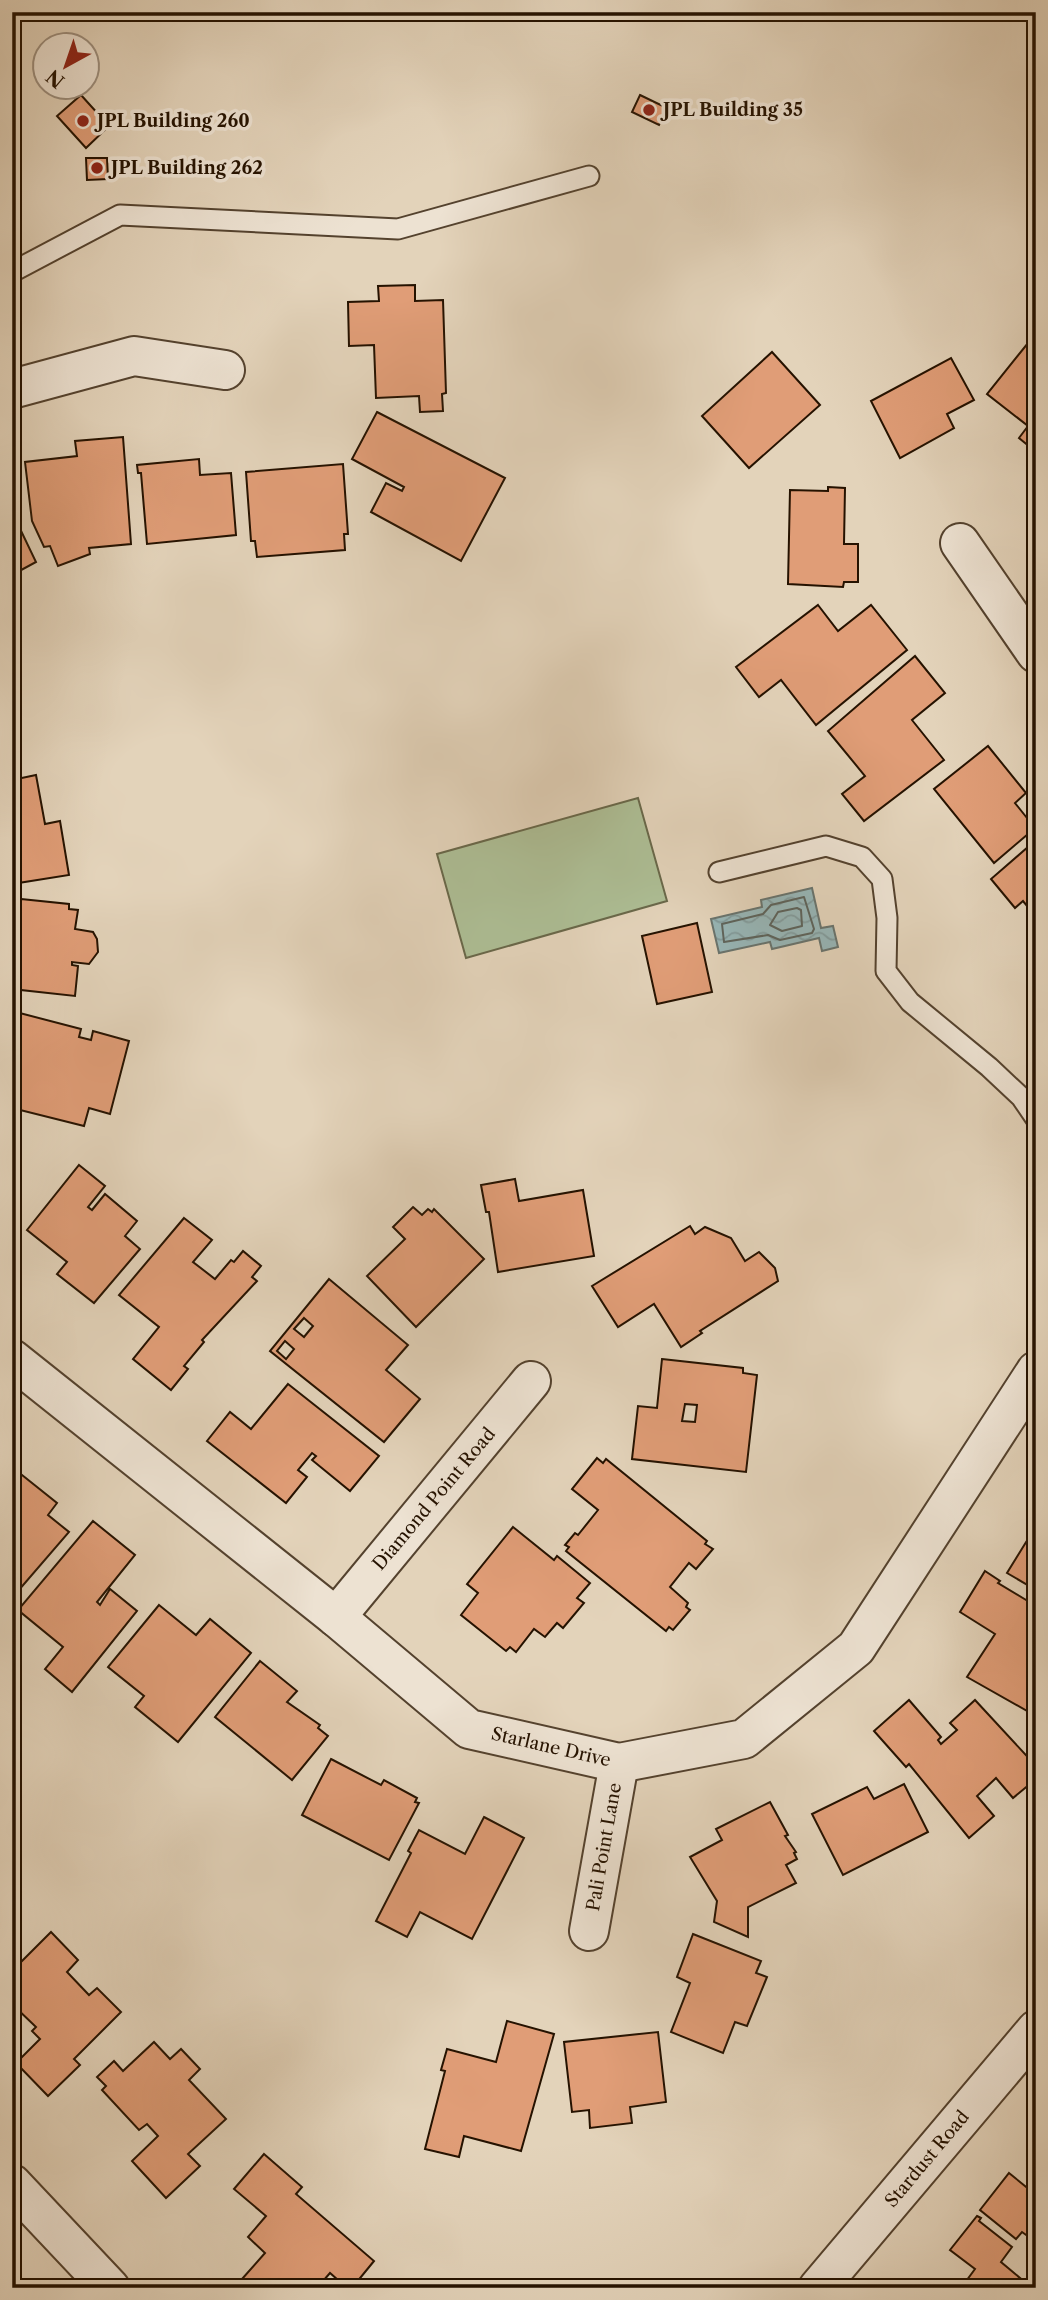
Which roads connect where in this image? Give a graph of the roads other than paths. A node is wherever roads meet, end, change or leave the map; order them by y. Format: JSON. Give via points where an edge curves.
{"nodes":[{"id":1,"x":589,"y":176,"type":"dead end"},
{"id":2,"x":12,"y":272,"type":"edge"},
{"id":3,"x":225,"y":370,"type":"dead end"},
{"id":4,"x":12,"y":389,"type":"edge"},
{"id":5,"x":960,"y":543,"type":"dead end"},
{"id":6,"x":1036,"y":653,"type":"edge"},
{"id":7,"x":719,"y":872,"type":"dead end"},
{"id":8,"x":1036,"y":1119,"type":"edge"},
{"id":9,"x":12,"y":1359,"type":"edge"},
{"id":10,"x":1036,"y":1371,"type":"edge"},
{"id":11,"x":531,"y":1381,"type":"dead end"},
{"id":12,"x":336,"y":1617,"type":"junction"},
{"id":13,"x":619,"y":1763,"type":"junction"},
{"id":14,"x":589,"y":1931,"type":"dead end"},
{"id":15,"x":1036,"y":2030,"type":"edge"},
{"id":16,"x":12,"y":2185,"type":"edge"},
{"id":17,"x":110,"y":2288,"type":"edge"},
{"id":18,"x":818,"y":2288,"type":"edge"}],
"edges":[{"from":1,"to":2,"type":"lane","via":[[398,229],[120,215]]},
{"from":3,"to":4,"type":"street","via":[[134,356]]},
{"from":5,"to":6,"type":"street"},
{"from":7,"to":8,"type":"lane","via":[[826,846],[862,857],[881,878],[887,918],[886,971],[911,1002],[1021,1097]]},
{"from":9,"to":12,"type":"street","name":"Starlane Drive"},
{"from":10,"to":13,"type":"street","name":"Starlane Drive","via":[[856,1648],[744,1740]]},
{"from":11,"to":12,"type":"street","name":"Diamond Point Road"},
{"from":12,"to":13,"type":"street","name":"Starlane Drive","via":[[469,1729]]},
{"from":13,"to":14,"type":"street","name":"Pali Point Lane"},
{"from":15,"to":18,"type":"street","name":"Stardust Road"},
{"from":16,"to":17,"type":"street"}]}
